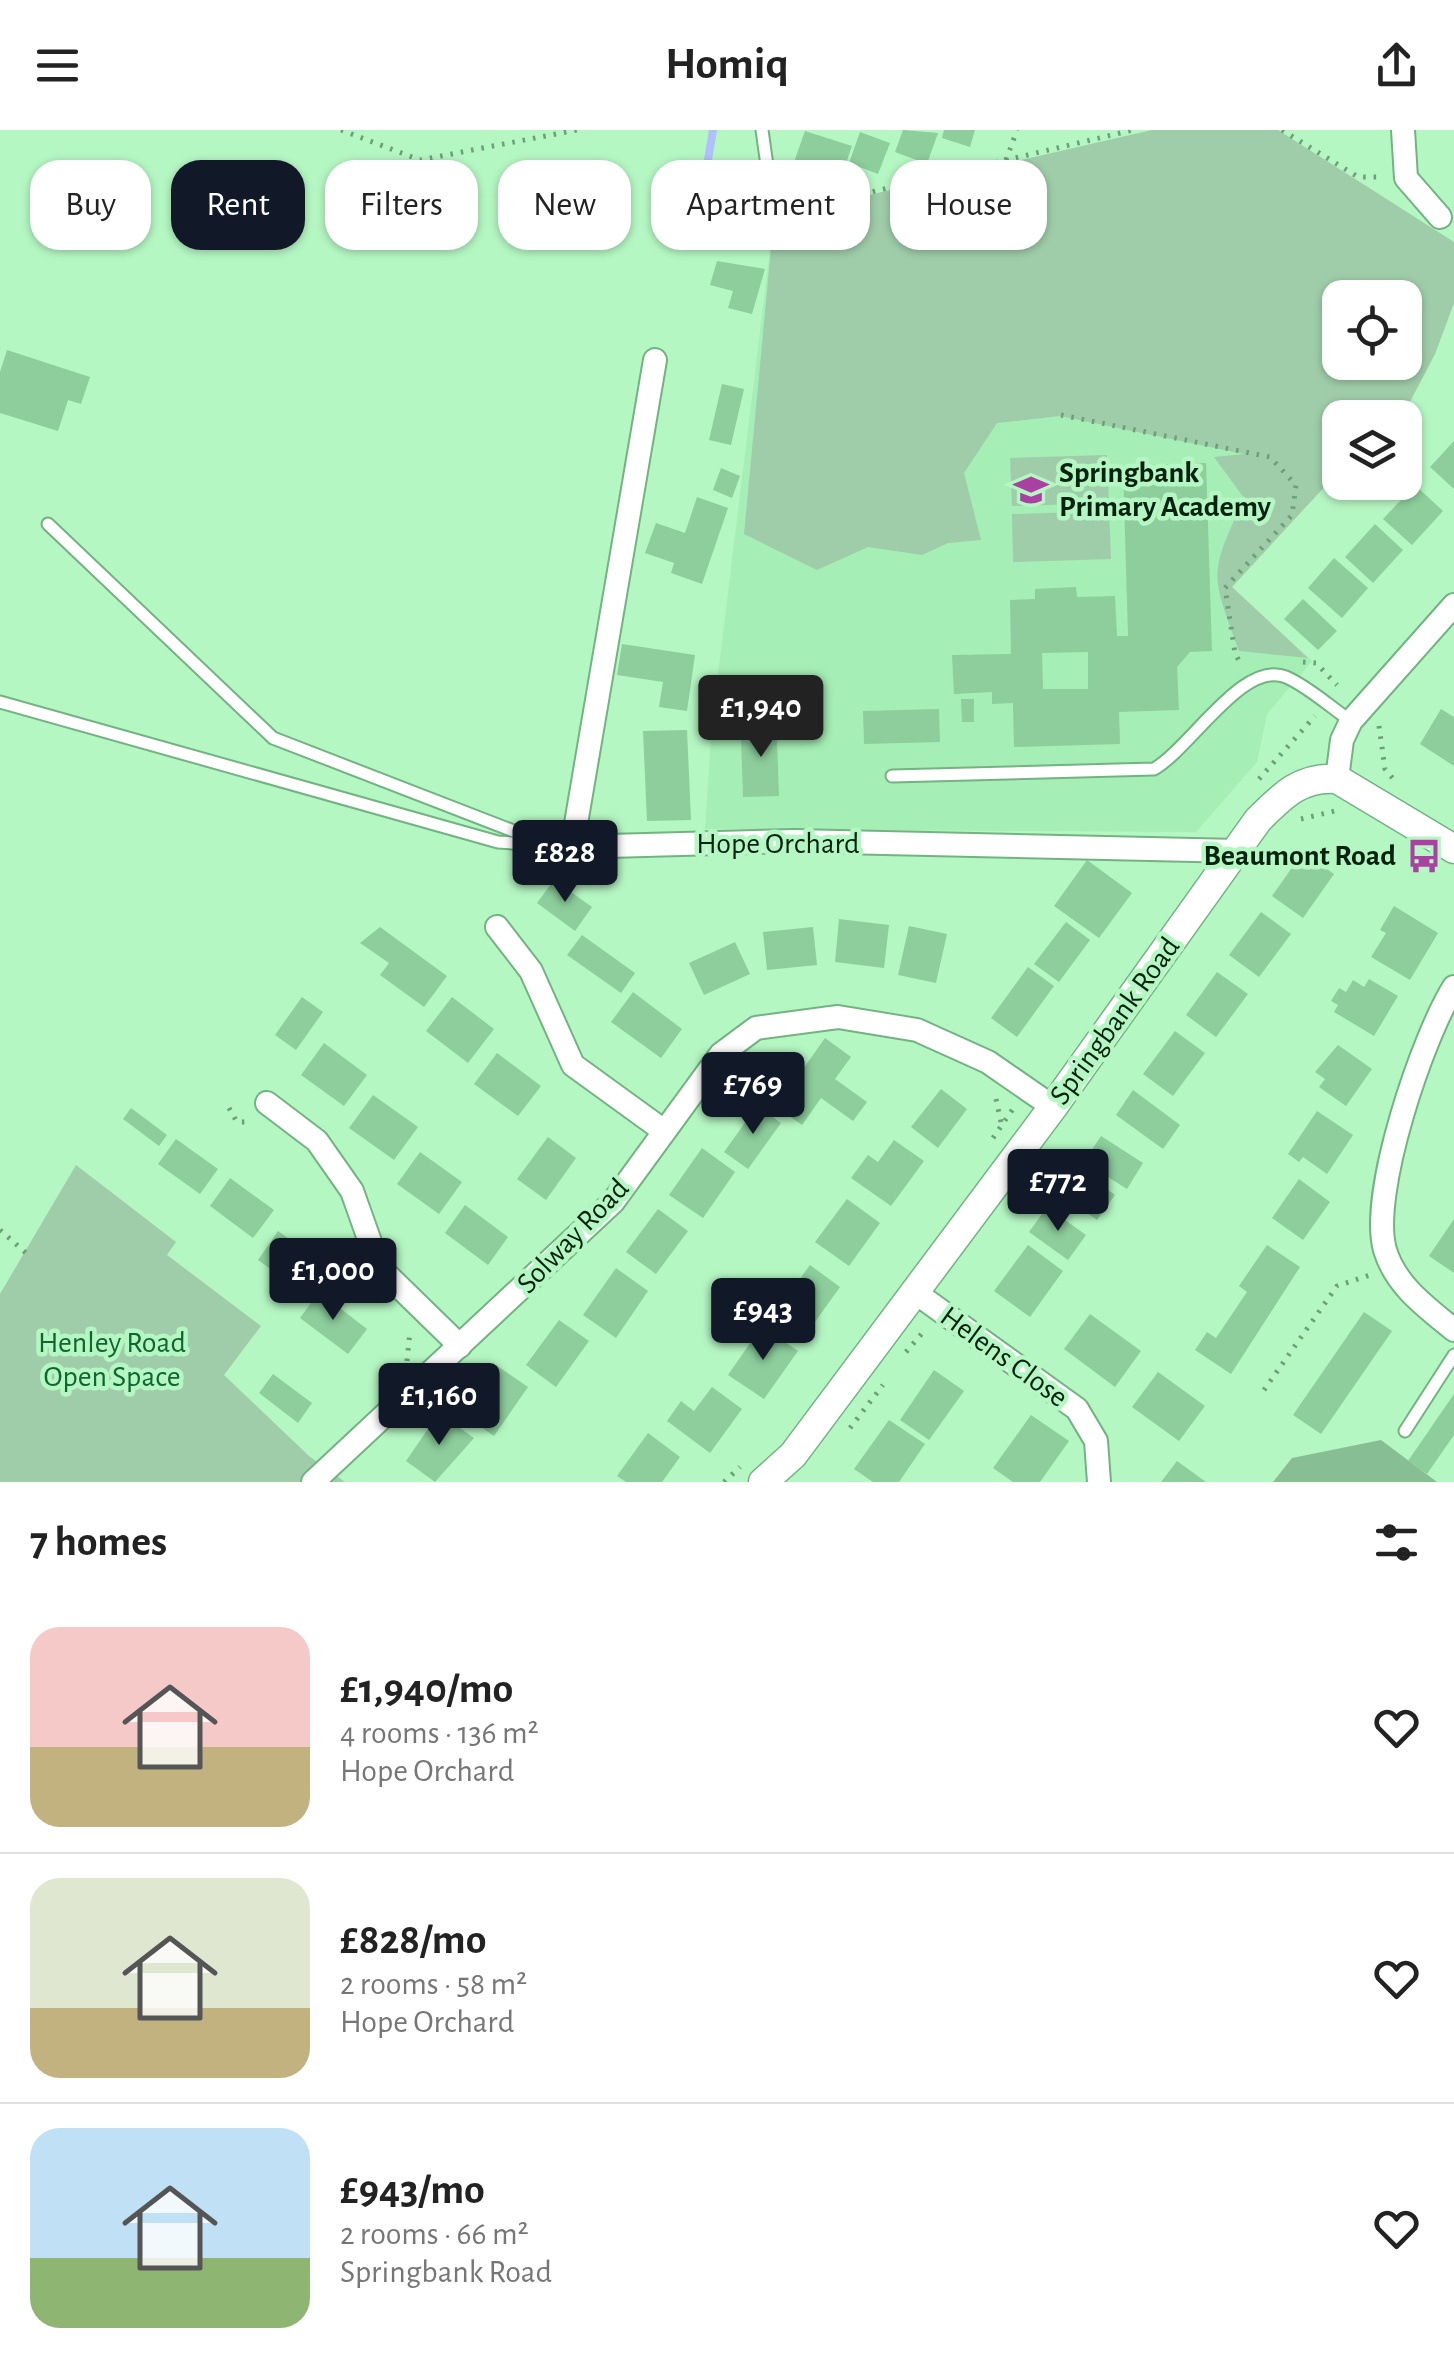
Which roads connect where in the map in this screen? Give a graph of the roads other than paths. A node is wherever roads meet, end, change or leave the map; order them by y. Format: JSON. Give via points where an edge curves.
{"nodes":[{"id":1,"x":762,"y":130,"type":"edge"},
{"id":2,"x":1403,"y":130,"type":"edge"},
{"id":3,"x":766,"y":160,"type":"edge"},
{"id":4,"x":1440,"y":217,"type":"dead end"},
{"id":5,"x":655,"y":360,"type":"dead end"},
{"id":6,"x":48,"y":524,"type":"dead end"},
{"id":7,"x":1454,"y":605,"type":"edge"},
{"id":8,"x":0,"y":702,"type":"edge"},
{"id":9,"x":1350,"y":721,"type":"junction"},
{"id":10,"x":892,"y":776,"type":"dead end"},
{"id":11,"x":1337,"y":780,"type":"junction"},
{"id":12,"x":572,"y":847,"type":"junction"},
{"id":13,"x":533,"y":848,"type":"junction"},
{"id":14,"x":1454,"y":849,"type":"edge"},
{"id":15,"x":1238,"y":851,"type":"junction"},
{"id":16,"x":497,"y":927,"type":"dead end"},
{"id":17,"x":1454,"y":987,"type":"edge"},
{"id":18,"x":1053,"y":1107,"type":"junction"},
{"id":19,"x":266,"y":1113,"type":"road end"},
{"id":20,"x":664,"y":1131,"type":"junction"},
{"id":21,"x":927,"y":1302,"type":"junction"},
{"id":22,"x":1454,"y":1330,"type":"edge"},
{"id":23,"x":460,"y":1346,"type":"junction"},
{"id":24,"x":1454,"y":1356,"type":"edge"},
{"id":25,"x":1404,"y":1431,"type":"dead end"},
{"id":26,"x":313,"y":1482,"type":"edge"},
{"id":27,"x":763,"y":1482,"type":"edge"},
{"id":28,"x":1099,"y":1482,"type":"edge"}],
"edges":[{"from":1,"to":3,"type":"lane"},
{"from":2,"to":4,"type":"street","via":[[1406,178]]},
{"from":5,"to":12,"type":"street"},
{"from":6,"to":13,"type":"lane","via":[[272,738],[516,832]]},
{"from":7,"to":9,"type":"street"},
{"from":8,"to":13,"type":"lane"},
{"from":9,"to":10,"type":"lane","via":[[1285,676],[1262,674],[1244,683],[1176,756],[1154,768]]},
{"from":9,"to":11,"type":"street"},
{"from":11,"to":14,"type":"street"},
{"from":11,"to":15,"type":"street","name":"Springbank Road","via":[[1314,780],[1285,794]]},
{"from":12,"to":13,"type":"lane"},
{"from":12,"to":15,"type":"street","name":"Hope Orchard","via":[[794,841]]},
{"from":15,"to":18,"type":"street","name":"Springbank Road"},
{"from":16,"to":20,"type":"street","via":[[531,972],[573,1065]]},
{"from":17,"to":22,"type":"street","via":[[1424,1048],[1382,1199],[1382,1234],[1392,1268]]},
{"from":18,"to":20,"type":"street","name":"Solway Road","via":[[988,1062],[917,1030],[865,1019],[810,1018],[756,1028],[731,1043]]},
{"from":18,"to":21,"type":"street","name":"Springbank Road"},
{"from":19,"to":23,"type":"street","via":[[316,1141],[352,1192],[379,1267]]},
{"from":20,"to":23,"type":"street","name":"Solway Road","via":[[613,1202]]},
{"from":21,"to":27,"type":"street","name":"Springbank Road"},
{"from":21,"to":28,"type":"street","name":"Helens Close","via":[[1077,1409],[1096,1441]]},
{"from":23,"to":26,"type":"street","name":"Solway Road"},
{"from":24,"to":25,"type":"lane"}]}
